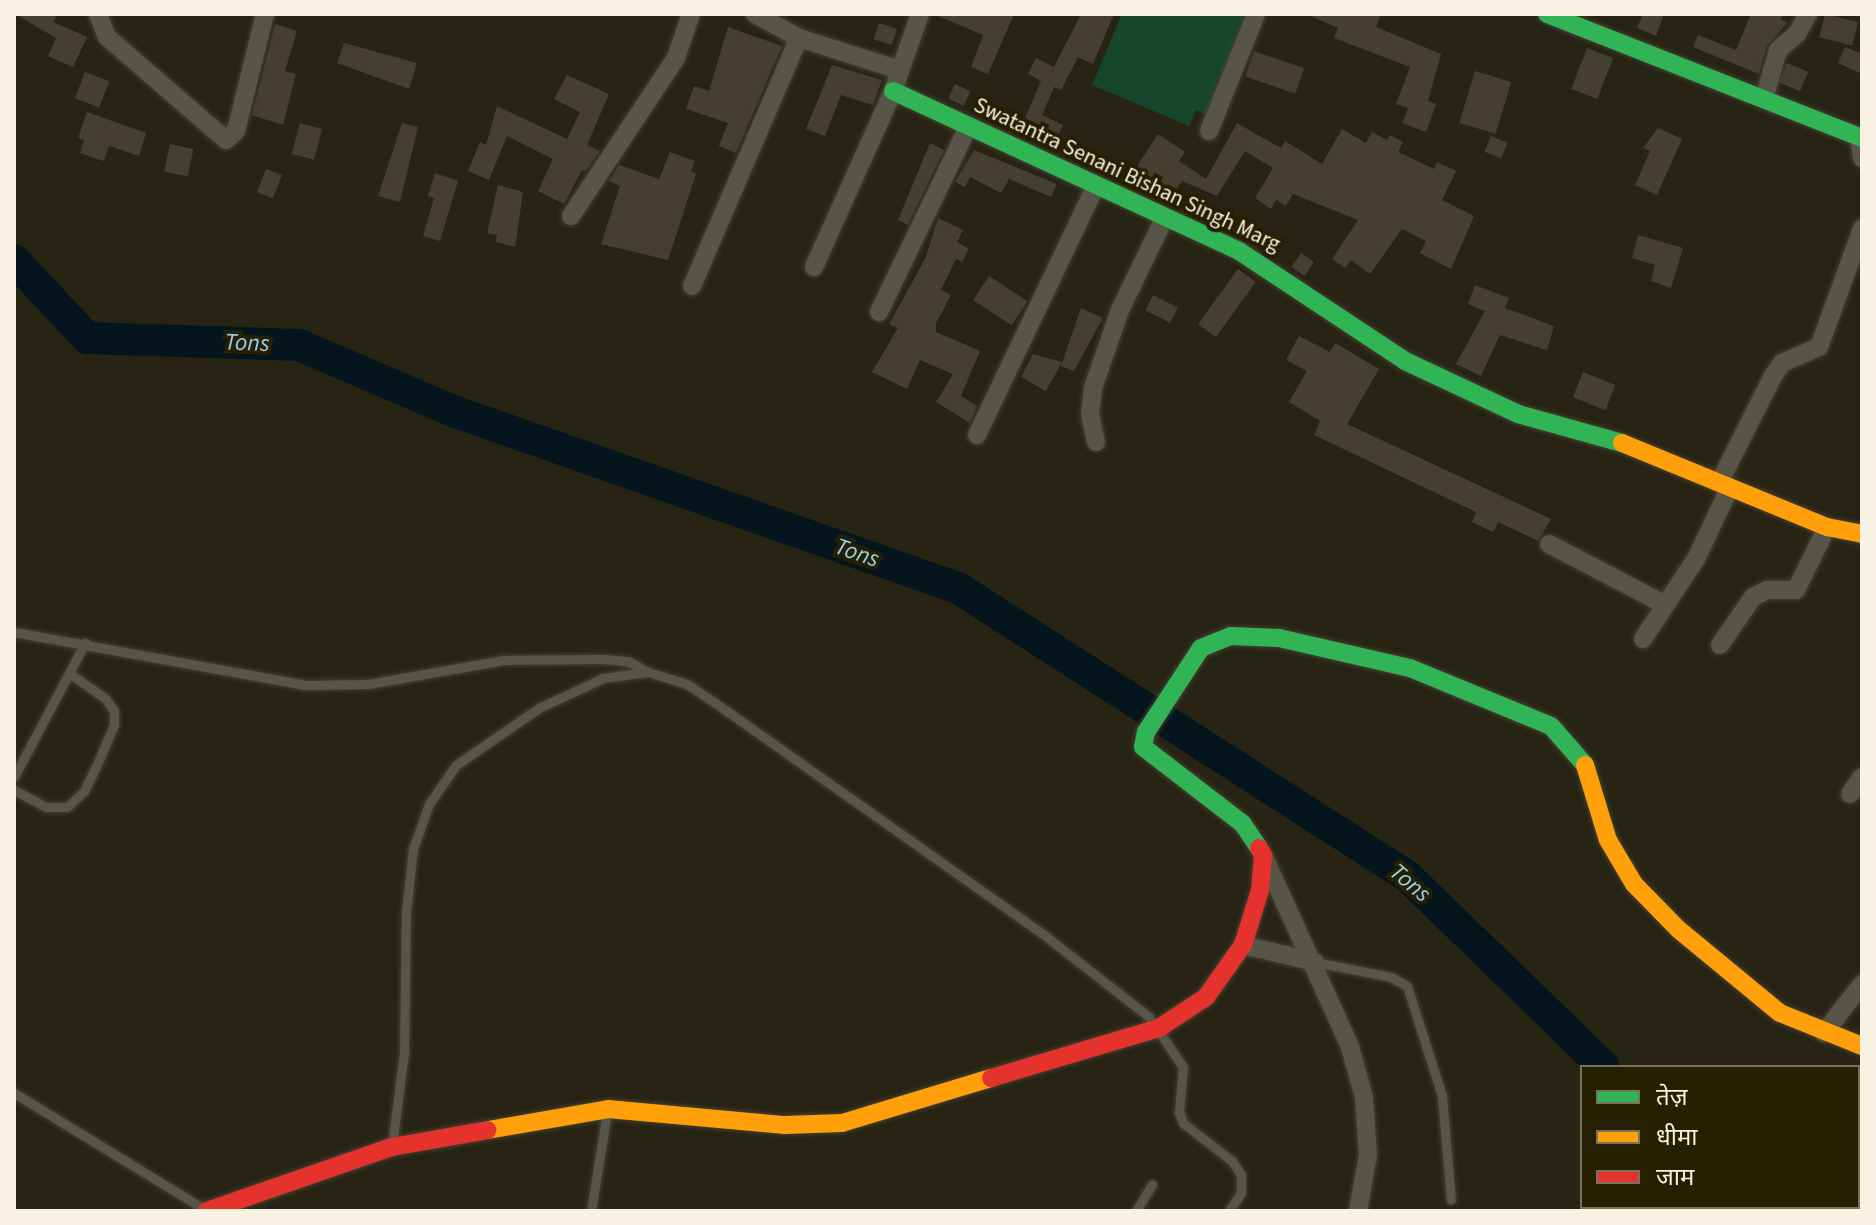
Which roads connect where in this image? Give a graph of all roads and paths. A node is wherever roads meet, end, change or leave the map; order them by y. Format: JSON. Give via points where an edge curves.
{"nodes":[{"id":1,"x":98,"y":14,"type":"edge"},
{"id":2,"x":691,"y":14,"type":"edge"},
{"id":3,"x":755,"y":14,"type":"edge"},
{"id":4,"x":920,"y":14,"type":"edge"},
{"id":5,"x":1256,"y":14,"type":"edge"},
{"id":6,"x":1547,"y":14,"type":"edge"},
{"id":7,"x":1808,"y":14,"type":"edge"},
{"id":8,"x":258,"y":15,"type":"edge"},
{"id":9,"x":1595,"y":23,"type":"edge"},
{"id":10,"x":799,"y":38,"type":"junction"},
{"id":11,"x":900,"y":70,"type":"junction"},
{"id":12,"x":893,"y":91,"type":"junction"},
{"id":13,"x":1764,"y":99,"type":"junction"},
{"id":14,"x":968,"y":127,"type":"junction"},
{"id":15,"x":1209,"y":131,"type":"dead end"},
{"id":16,"x":1861,"y":138,"type":"edge"},
{"id":17,"x":1862,"y":158,"type":"edge"},
{"id":18,"x":1095,"y":188,"type":"junction"},
{"id":19,"x":571,"y":216,"type":"dead end"},
{"id":20,"x":1165,"y":217,"type":"junction"},
{"id":21,"x":1862,"y":229,"type":"edge"},
{"id":22,"x":814,"y":267,"type":"dead end"},
{"id":23,"x":692,"y":286,"type":"dead end"},
{"id":24,"x":879,"y":312,"type":"dead end"},
{"id":25,"x":977,"y":435,"type":"dead end"},
{"id":26,"x":1096,"y":442,"type":"dead end"},
{"id":27,"x":1725,"y":484,"type":"junction"},
{"id":28,"x":1827,"y":527,"type":"junction"},
{"id":29,"x":1862,"y":534,"type":"edge"},
{"id":30,"x":1549,"y":544,"type":"dead end"},
{"id":31,"x":1664,"y":604,"type":"junction"},
{"id":32,"x":14,"y":632,"type":"edge"},
{"id":33,"x":1643,"y":639,"type":"dead end"},
{"id":34,"x":85,"y":643,"type":"junction"},
{"id":35,"x":1720,"y":645,"type":"dead end"},
{"id":36,"x":648,"y":672,"type":"junction"},
{"id":37,"x":69,"y":673,"type":"junction"},
{"id":38,"x":14,"y":777,"type":"edge"},
{"id":39,"x":1862,"y":777,"type":"edge"},
{"id":40,"x":14,"y":790,"type":"edge"},
{"id":41,"x":1850,"y":794,"type":"dead end"},
{"id":42,"x":1263,"y":855,"type":"junction"},
{"id":43,"x":1243,"y":945,"type":"junction"},
{"id":44,"x":1315,"y":962,"type":"junction"},
{"id":45,"x":1862,"y":984,"type":"edge"},
{"id":46,"x":1159,"y":1028,"type":"junction"},
{"id":47,"x":1824,"y":1033,"type":"junction"},
{"id":48,"x":1862,"y":1046,"type":"edge"},
{"id":49,"x":14,"y":1093,"type":"edge"},
{"id":50,"x":608,"y":1109,"type":"junction"},
{"id":51,"x":392,"y":1147,"type":"junction"},
{"id":52,"x":1152,"y":1184,"type":"dead end"},
{"id":53,"x":1451,"y":1200,"type":"dead end"},
{"id":54,"x":207,"y":1211,"type":"edge"},
{"id":55,"x":591,"y":1211,"type":"edge"},
{"id":56,"x":1136,"y":1211,"type":"edge"},
{"id":57,"x":1229,"y":1211,"type":"edge"},
{"id":58,"x":1358,"y":1211,"type":"edge"}],
"edges":[{"from":1,"to":8,"type":"street","via":[[107,37],[226,140],[236,131]]},
{"from":2,"to":19,"type":"street","via":[[676,58]]},
{"from":3,"to":10,"type":"street"},
{"from":4,"to":11,"type":"street"},
{"from":5,"to":15,"type":"street"},
{"from":6,"to":9,"type":"street"},
{"from":7,"to":13,"type":"street","via":[[1797,34],[1778,50]]},
{"from":9,"to":13,"type":"street"},
{"from":10,"to":11,"type":"street"},
{"from":10,"to":23,"type":"street"},
{"from":11,"to":12,"type":"street"},
{"from":12,"to":14,"type":"street","name":"Swatantra Senani Bishan Singh Marg"},
{"from":12,"to":22,"type":"street"},
{"from":13,"to":16,"type":"street"},
{"from":14,"to":18,"type":"street","name":"Swatantra Senani Bishan Singh Marg"},
{"from":14,"to":24,"type":"street"},
{"from":16,"to":17,"type":"street"},
{"from":18,"to":20,"type":"street","name":"Swatantra Senani Bishan Singh Marg"},
{"from":18,"to":25,"type":"street"},
{"from":20,"to":26,"type":"street","via":[[1120,310],[1093,388],[1090,414]]},
{"from":20,"to":27,"type":"street","name":"Swatantra Senani Bishan Singh Marg","via":[[1271,269],[1405,361],[1518,414],[1651,451]]},
{"from":21,"to":27,"type":"street","via":[[1819,347],[1782,363],[1773,376]]},
{"from":27,"to":28,"type":"street","name":"Swatantra Senani Bishan Singh Marg"},
{"from":27,"to":31,"type":"street","via":[[1711,532]]},
{"from":28,"to":29,"type":"street","name":"Swatantra Senani Bishan Singh Marg"},
{"from":28,"to":35,"type":"street","via":[[1796,590],[1767,590],[1753,597]]},
{"from":30,"to":31,"type":"street"},
{"from":31,"to":33,"type":"street"},
{"from":32,"to":34,"type":"lane"},
{"from":34,"to":36,"type":"lane","via":[[307,685],[368,684],[504,660],[628,661]]},
{"from":34,"to":37,"type":"lane"},
{"from":36,"to":46,"type":"lane","via":[[687,684],[714,702],[1048,938]]},
{"from":36,"to":51,"type":"lane","via":[[603,678],[539,708],[456,765],[429,804],[413,849],[406,912],[404,1052]]},
{"from":37,"to":38,"type":"lane"},
{"from":37,"to":40,"type":"lane","via":[[106,699],[114,711],[114,725],[99,760],[84,791],[67,807],[46,807]]},
{"from":39,"to":41,"type":"street"},
{"from":42,"to":43,"type":"street","via":[[1260,890]]},
{"from":42,"to":44,"type":"street"},
{"from":42,"to":47,"type":"street","via":[[1243,824],[1143,747],[1146,732],[1201,648],[1231,636],[1294,642],[1410,668],[1551,726],[1584,760],[1608,840],[1634,884],[1678,929],[1780,1013]]},
{"from":43,"to":44,"type":"street"},
{"from":43,"to":46,"type":"street","via":[[1206,997]]},
{"from":44,"to":53,"type":"lane","via":[[1391,977],[1407,986],[1442,1096]]},
{"from":44,"to":58,"type":"street","via":[[1364,1097],[1368,1155]]},
{"from":45,"to":47,"type":"street"},
{"from":46,"to":50,"type":"street","via":[[842,1123],[785,1125]]},
{"from":46,"to":57,"type":"lane","via":[[1183,1067],[1183,1123],[1232,1161],[1241,1175],[1241,1193]]},
{"from":47,"to":48,"type":"street"},
{"from":49,"to":54,"type":"lane"},
{"from":50,"to":51,"type":"street"},
{"from":50,"to":55,"type":"lane"},
{"from":51,"to":54,"type":"street"},
{"from":52,"to":56,"type":"lane"}]}
